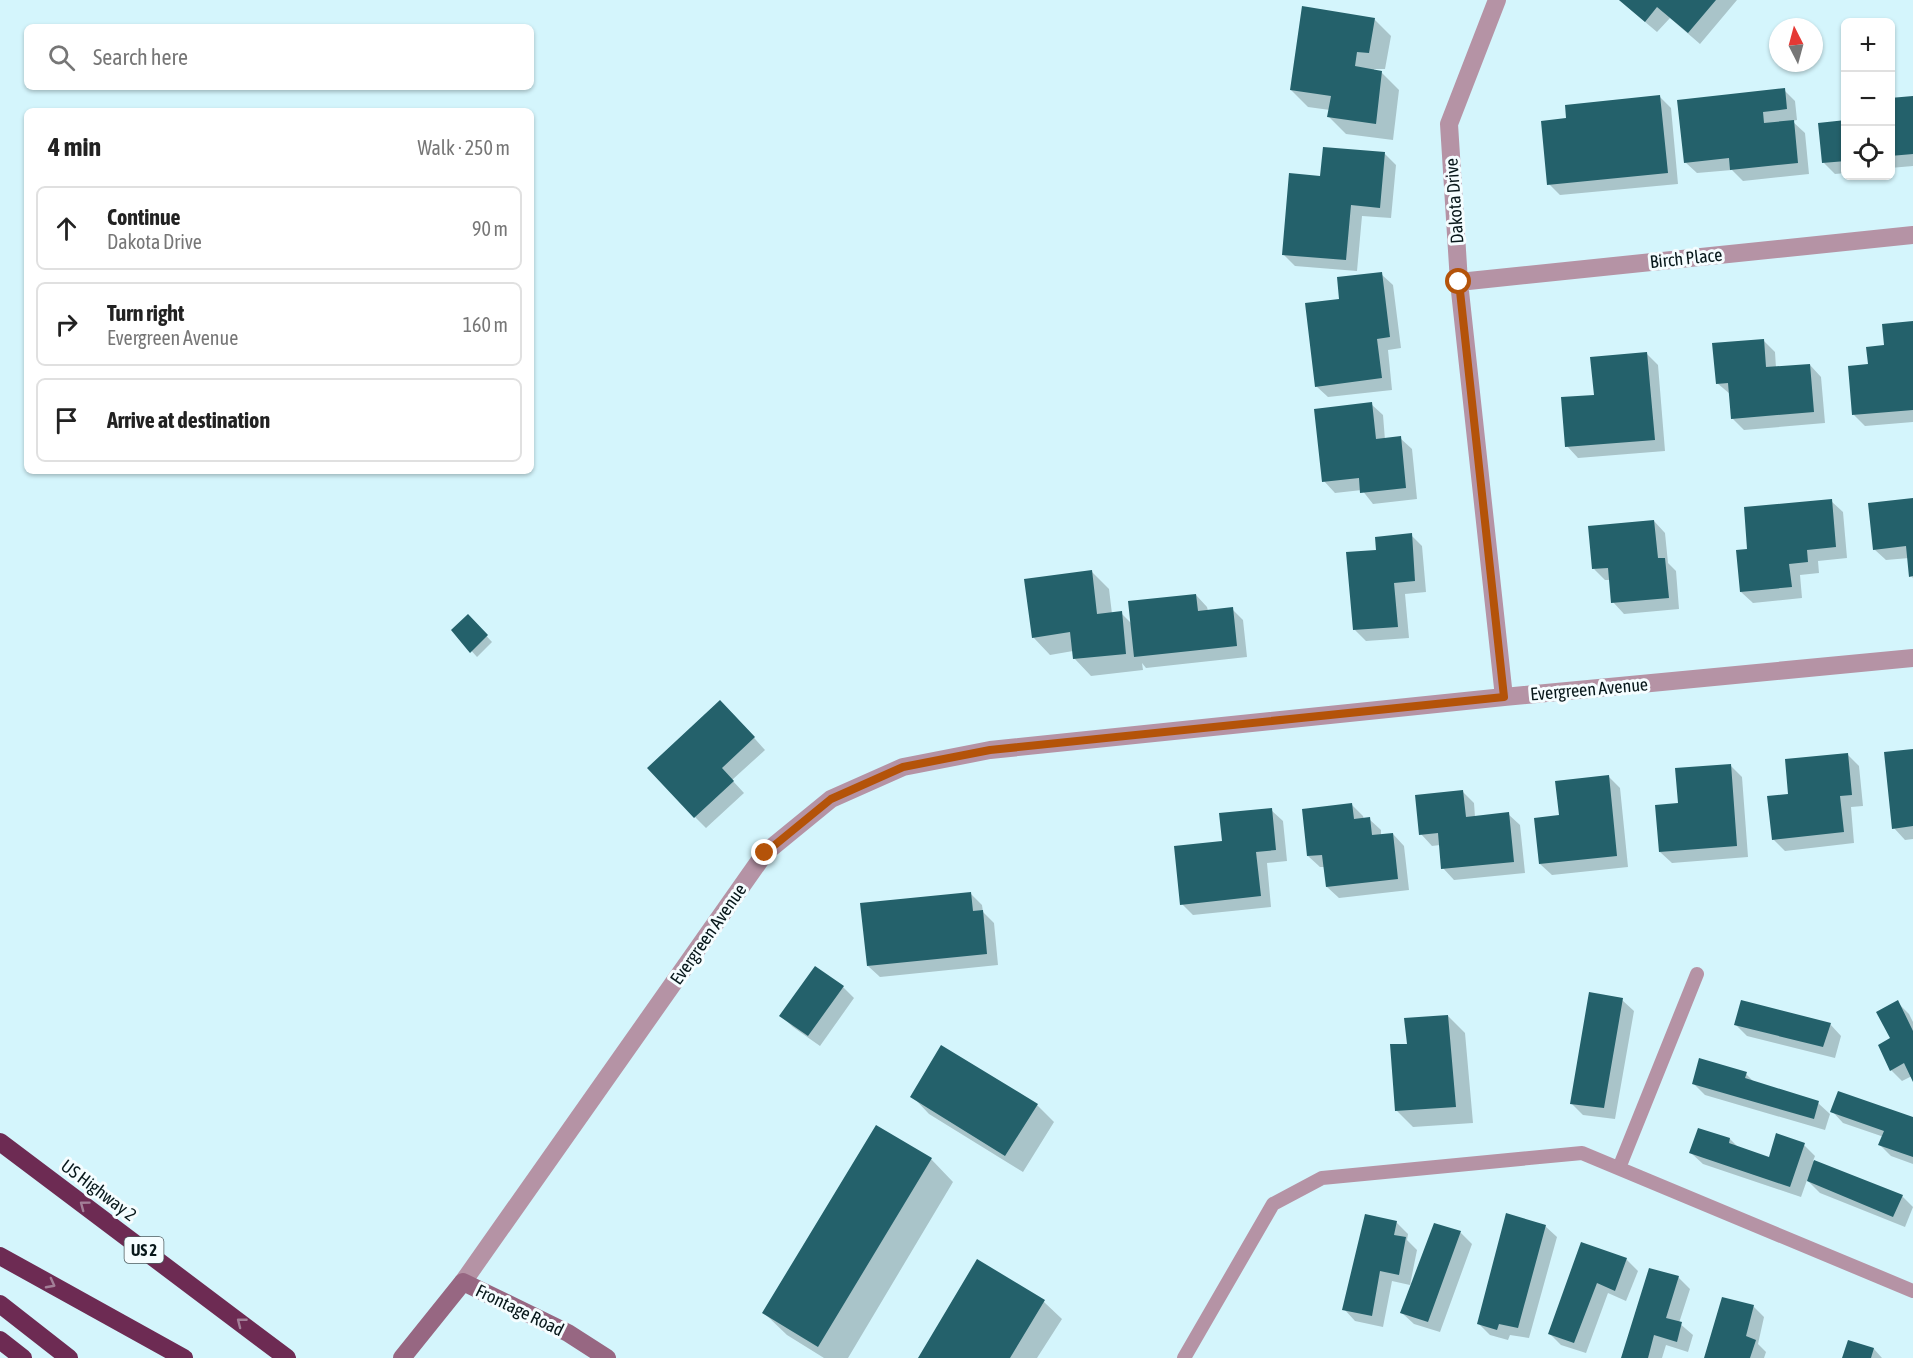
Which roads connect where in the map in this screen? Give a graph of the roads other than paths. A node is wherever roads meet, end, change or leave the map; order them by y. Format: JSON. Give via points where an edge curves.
{"nodes":[{"id":1,"x":1497,"y":0,"type":"edge"},
{"id":2,"x":1913,"y":235,"type":"edge"},
{"id":3,"x":1459,"y":282,"type":"junction"},
{"id":4,"x":1913,"y":658,"type":"edge"},
{"id":5,"x":1504,"y":697,"type":"junction"},
{"id":6,"x":1697,"y":974,"type":"dead end"},
{"id":7,"x":0,"y":1142,"type":"edge"},
{"id":8,"x":1618,"y":1168,"type":"junction"},
{"id":9,"x":0,"y":1256,"type":"edge"},
{"id":10,"x":463,"y":1282,"type":"junction"},
{"id":11,"x":1913,"y":1291,"type":"edge"},
{"id":12,"x":0,"y":1304,"type":"edge"},
{"id":13,"x":0,"y":1340,"type":"edge"},
{"id":14,"x":23,"y":1358,"type":"edge"},
{"id":15,"x":69,"y":1358,"type":"edge"},
{"id":16,"x":184,"y":1358,"type":"edge"},
{"id":17,"x":287,"y":1358,"type":"edge"},
{"id":18,"x":402,"y":1358,"type":"edge"},
{"id":19,"x":607,"y":1358,"type":"edge"},
{"id":20,"x":1184,"y":1358,"type":"edge"}],
"edges":[{"from":1,"to":3,"type":"street","name":"Dakota Drive","via":[[1449,124]]},
{"from":2,"to":3,"type":"street","name":"Birch Place"},
{"from":3,"to":5,"type":"street","name":"Dakota Drive"},
{"from":4,"to":5,"type":"street","name":"Evergreen Avenue"},
{"from":5,"to":10,"type":"street","name":"Evergreen Avenue","via":[[990,750],[903,767],[831,799],[765,853]]},
{"from":6,"to":8,"type":"lane"},
{"from":17,"to":7,"type":"highway","name":"US Highway 2","number":"US 2","one_way":true},
{"from":8,"to":11,"type":"lane"},
{"from":8,"to":20,"type":"lane","via":[[1582,1153],[1323,1178],[1273,1204]]},
{"from":9,"to":16,"type":"highway","one_way":true},
{"from":10,"to":18,"type":"street","name":"Evergreen Avenue"},
{"from":10,"to":19,"type":"street","name":"Frontage Road","via":[[568,1333]]},
{"from":12,"to":15,"type":"highway"},
{"from":13,"to":14,"type":"highway"}]}
